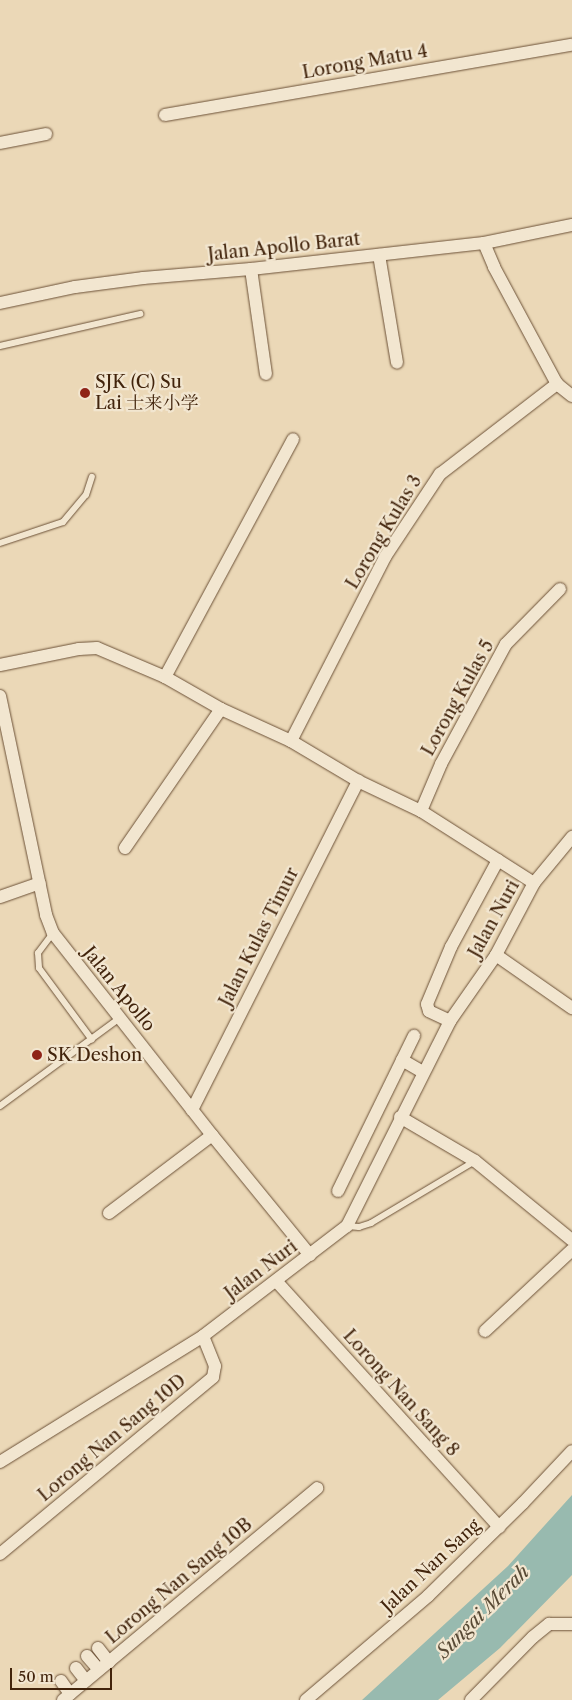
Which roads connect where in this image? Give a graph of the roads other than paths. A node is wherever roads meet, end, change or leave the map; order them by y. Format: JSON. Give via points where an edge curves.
{"nodes":[{"id":1,"x":572,"y":44,"type":"edge"},
{"id":2,"x":165,"y":115,"type":"dead end"},
{"id":3,"x":46,"y":134,"type":"dead end"},
{"id":4,"x":0,"y":143,"type":"edge"},
{"id":5,"x":572,"y":225,"type":"edge"},
{"id":6,"x":484,"y":243,"type":"junction"},
{"id":7,"x":379,"y":255,"type":"junction"},
{"id":8,"x":251,"y":268,"type":"junction"},
{"id":9,"x":0,"y":303,"type":"edge"},
{"id":10,"x":140,"y":314,"type":"dead end"},
{"id":11,"x":0,"y":346,"type":"edge"},
{"id":12,"x":396,"y":363,"type":"dead end"},
{"id":13,"x":266,"y":374,"type":"dead end"},
{"id":14,"x":557,"y":384,"type":"junction"},
{"id":15,"x":572,"y":396,"type":"edge"},
{"id":16,"x":293,"y":439,"type":"dead end"},
{"id":17,"x":92,"y":477,"type":"dead end"},
{"id":18,"x":0,"y":544,"type":"edge"},
{"id":19,"x":560,"y":588,"type":"dead end"},
{"id":20,"x":0,"y":665,"type":"edge"},
{"id":21,"x":165,"y":677,"type":"junction"},
{"id":22,"x":0,"y":696,"type":"edge"},
{"id":23,"x":221,"y":709,"type":"junction"},
{"id":24,"x":291,"y":740,"type":"junction"},
{"id":25,"x":358,"y":781,"type":"junction"},
{"id":26,"x":421,"y":811,"type":"junction"},
{"id":27,"x":572,"y":837,"type":"edge"},
{"id":28,"x":124,"y":848,"type":"dead end"},
{"id":29,"x":498,"y":860,"type":"junction"},
{"id":30,"x":40,"y":883,"type":"junction"},
{"id":31,"x":534,"y":883,"type":"junction"},
{"id":32,"x":0,"y":897,"type":"edge"},
{"id":33,"x":53,"y":933,"type":"junction"},
{"id":34,"x":496,"y":955,"type":"junction"},
{"id":35,"x":572,"y":1008,"type":"edge"},
{"id":36,"x":120,"y":1018,"type":"junction"},
{"id":37,"x":450,"y":1021,"type":"junction"},
{"id":38,"x":414,"y":1036,"type":"dead end"},
{"id":39,"x":92,"y":1040,"type":"junction"},
{"id":40,"x":402,"y":1060,"type":"junction"},
{"id":41,"x":423,"y":1072,"type":"junction"},
{"id":42,"x":0,"y":1106,"type":"edge"},
{"id":43,"x":192,"y":1110,"type":"junction"},
{"id":44,"x":400,"y":1117,"type":"junction"},
{"id":45,"x":212,"y":1135,"type":"junction"},
{"id":46,"x":474,"y":1161,"type":"junction"},
{"id":47,"x":353,"y":1164,"type":"junction"},
{"id":48,"x":374,"y":1175,"type":"junction"},
{"id":49,"x":338,"y":1191,"type":"dead end"},
{"id":50,"x":109,"y":1213,"type":"dead end"},
{"id":51,"x":347,"y":1226,"type":"junction"},
{"id":52,"x":572,"y":1240,"type":"edge"},
{"id":53,"x":572,"y":1250,"type":"edge"},
{"id":54,"x":310,"y":1255,"type":"junction"},
{"id":55,"x":277,"y":1282,"type":"junction"},
{"id":56,"x":485,"y":1331,"type":"dead end"},
{"id":57,"x":203,"y":1336,"type":"junction"},
{"id":58,"x":572,"y":1451,"type":"edge"},
{"id":59,"x":0,"y":1462,"type":"edge"},
{"id":60,"x":317,"y":1488,"type":"dead end"},
{"id":61,"x":499,"y":1527,"type":"junction"},
{"id":62,"x":0,"y":1554,"type":"edge"},
{"id":63,"x":572,"y":1624,"type":"edge"},
{"id":64,"x":98,"y":1648,"type":"dead end"},
{"id":65,"x":87,"y":1656,"type":"dead end"},
{"id":66,"x":104,"y":1666,"type":"junction"},
{"id":67,"x":76,"y":1668,"type":"dead end"},
{"id":68,"x":61,"y":1681,"type":"dead end"},
{"id":69,"x":86,"y":1681,"type":"junction"},
{"id":70,"x":66,"y":1697,"type":"edge"},
{"id":71,"x":306,"y":1700,"type":"edge"},
{"id":72,"x":471,"y":1700,"type":"edge"}],
"edges":[{"from":1,"to":2,"type":"street","name":"Lorong Matu 4"},
{"from":3,"to":4,"type":"street"},
{"from":5,"to":6,"type":"street","name":"Jalan Apollo Barat"},
{"from":6,"to":7,"type":"street","name":"Jalan Apollo Barat"},
{"from":6,"to":14,"type":"street","via":[[494,268]]},
{"from":7,"to":8,"type":"street","name":"Jalan Apollo Barat"},
{"from":7,"to":12,"type":"street"},
{"from":8,"to":9,"type":"street","name":"Jalan Apollo Barat","via":[[75,287]]},
{"from":8,"to":13,"type":"street"},
{"from":10,"to":11,"type":"lane"},
{"from":14,"to":15,"type":"street"},
{"from":14,"to":24,"type":"street","name":"Lorong Kulas 3","via":[[440,474],[385,557]]},
{"from":16,"to":21,"type":"street"},
{"from":17,"to":18,"type":"lane","via":[[86,495],[63,522]]},
{"from":19,"to":26,"type":"street","name":"Lorong Kulas 5","via":[[506,644],[441,764]]},
{"from":20,"to":21,"type":"street","via":[[97,648]]},
{"from":21,"to":23,"type":"street"},
{"from":22,"to":30,"type":"street","name":"Jalan Apollo"},
{"from":23,"to":24,"type":"street"},
{"from":23,"to":28,"type":"street"},
{"from":24,"to":25,"type":"street"},
{"from":25,"to":26,"type":"street"},
{"from":25,"to":43,"type":"street","name":"Jalan Kulas Timur"},
{"from":26,"to":29,"type":"street"},
{"from":27,"to":31,"type":"street","name":"Jalan Nuri"},
{"from":29,"to":31,"type":"street"},
{"from":29,"to":37,"type":"street","name":"Jalan Nuri","via":[[451,947],[427,1004],[429,1011]]},
{"from":30,"to":32,"type":"street"},
{"from":30,"to":33,"type":"street","name":"Jalan Apollo"},
{"from":31,"to":34,"type":"street","name":"Jalan Nuri"},
{"from":33,"to":36,"type":"street","name":"Jalan Apollo"},
{"from":33,"to":39,"type":"lane","via":[[38,953],[39,968]]},
{"from":34,"to":35,"type":"street"},
{"from":34,"to":37,"type":"street","name":"Jalan Nuri"},
{"from":36,"to":39,"type":"lane"},
{"from":36,"to":43,"type":"street","name":"Jalan Apollo"},
{"from":37,"to":41,"type":"street","name":"Jalan Nuri"},
{"from":38,"to":40,"type":"street"},
{"from":39,"to":42,"type":"lane"},
{"from":40,"to":41,"type":"street"},
{"from":40,"to":47,"type":"street"},
{"from":41,"to":44,"type":"street","name":"Jalan Nuri"},
{"from":43,"to":45,"type":"street","name":"Jalan Apollo"},
{"from":44,"to":46,"type":"street"},
{"from":44,"to":48,"type":"street","name":"Jalan Nuri"},
{"from":45,"to":50,"type":"street"},
{"from":45,"to":54,"type":"street","name":"Jalan Apollo"},
{"from":46,"to":51,"type":"lane","via":[[371,1222],[359,1227]]},
{"from":46,"to":52,"type":"street"},
{"from":47,"to":48,"type":"street"},
{"from":47,"to":49,"type":"street"},
{"from":48,"to":51,"type":"street","name":"Jalan Nuri"},
{"from":51,"to":54,"type":"street","name":"Jalan Nuri"},
{"from":53,"to":56,"type":"street"},
{"from":54,"to":55,"type":"street","name":"Jalan Nuri"},
{"from":55,"to":57,"type":"street","name":"Jalan Nuri"},
{"from":55,"to":61,"type":"street","name":"Lorong Nan Sang 8"},
{"from":57,"to":59,"type":"street","name":"Jalan Nuri"},
{"from":57,"to":62,"type":"street","name":"Lorong Nan Sang 10D","via":[[215,1366],[213,1377]]},
{"from":58,"to":61,"type":"street","name":"Jalan Nan Sang"},
{"from":60,"to":66,"type":"street","name":"Lorong Nan Sang 10B"},
{"from":61,"to":71,"type":"street","name":"Jalan Nan Sang","via":[[428,1596]]},
{"from":63,"to":72,"type":"street","via":[[549,1624]]},
{"from":64,"to":66,"type":"street"},
{"from":65,"to":66,"type":"street"},
{"from":66,"to":69,"type":"street","name":"Lorong Nan Sang 10B"},
{"from":67,"to":69,"type":"street"},
{"from":68,"to":70,"type":"street"},
{"from":69,"to":70,"type":"street","name":"Lorong Nan Sang 10B"}]}
